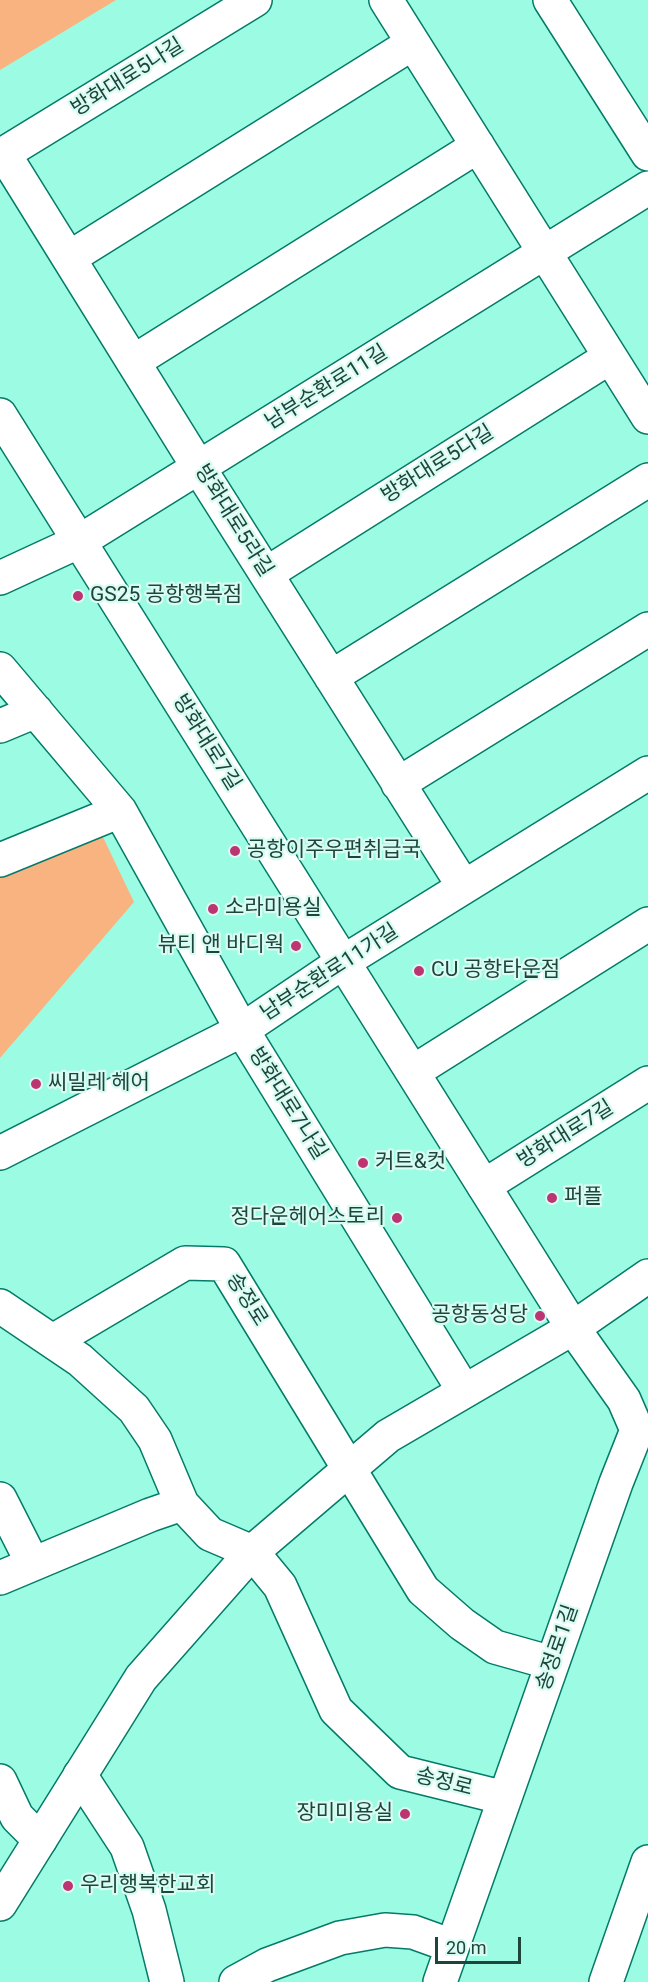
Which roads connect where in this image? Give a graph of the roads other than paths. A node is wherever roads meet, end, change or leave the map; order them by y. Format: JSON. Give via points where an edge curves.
{"nodes":[{"id":1,"x":255,"y":0,"type":"edge"},
{"id":2,"x":386,"y":0,"type":"edge"},
{"id":3,"x":550,"y":0,"type":"edge"},
{"id":4,"x":413,"y":43,"type":"junction"},
{"id":5,"x":478,"y":146,"type":"junction"},
{"id":6,"x":648,"y":154,"type":"edge"},
{"id":7,"x":2,"y":155,"type":"edge"},
{"id":8,"x":648,"y":188,"type":"edge"},
{"id":9,"x":545,"y":253,"type":"junction"},
{"id":10,"x":69,"y":258,"type":"junction"},
{"id":11,"x":610,"y":357,"type":"junction"},
{"id":12,"x":133,"y":362,"type":"junction"},
{"id":13,"x":0,"y":414,"type":"edge"},
{"id":14,"x":648,"y":417,"type":"edge"},
{"id":15,"x":199,"y":468,"type":"junction"},
{"id":16,"x":648,"y":480,"type":"edge"},
{"id":17,"x":80,"y":541,"type":"junction"},
{"id":18,"x":266,"y":574,"type":"junction"},
{"id":19,"x":0,"y":578,"type":"edge"},
{"id":20,"x":648,"y":629,"type":"edge"},
{"id":21,"x":0,"y":669,"type":"edge"},
{"id":22,"x":331,"y":677,"type":"junction"},
{"id":23,"x":36,"y":711,"type":"junction"},
{"id":24,"x":0,"y":726,"type":"edge"},
{"id":25,"x":648,"y":773,"type":"edge"},
{"id":26,"x":398,"y":784,"type":"junction"},
{"id":27,"x":120,"y":811,"type":"junction"},
{"id":28,"x":0,"y":860,"type":"edge"},
{"id":29,"x":464,"y":887,"type":"junction"},
{"id":30,"x":648,"y":924,"type":"edge"},
{"id":31,"x":343,"y":962,"type":"junction"},
{"id":32,"x":242,"y":1030,"type":"junction"},
{"id":33,"x":413,"y":1072,"type":"junction"},
{"id":34,"x":648,"y":1083,"type":"edge"},
{"id":35,"x":0,"y":1153,"type":"edge"},
{"id":36,"x":484,"y":1186,"type":"junction"},
{"id":37,"x":648,"y":1276,"type":"edge"},
{"id":38,"x":0,"y":1306,"type":"edge"},
{"id":39,"x":573,"y":1328,"type":"junction"},
{"id":40,"x":53,"y":1341,"type":"junction"},
{"id":41,"x":464,"y":1391,"type":"junction"},
{"id":42,"x":350,"y":1469,"type":"junction"},
{"id":43,"x":0,"y":1499,"type":"edge"},
{"id":44,"x":182,"y":1504,"type":"junction"},
{"id":45,"x":252,"y":1552,"type":"junction"},
{"id":46,"x":33,"y":1564,"type":"junction"},
{"id":47,"x":0,"y":1578,"type":"edge"},
{"id":48,"x":552,"y":1663,"type":"junction"},
{"id":49,"x":80,"y":1775,"type":"junction"},
{"id":50,"x":0,"y":1781,"type":"edge"},
{"id":51,"x":505,"y":1798,"type":"junction"},
{"id":52,"x":40,"y":1840,"type":"junction"},
{"id":53,"x":648,"y":1862,"type":"edge"},
{"id":54,"x":0,"y":1904,"type":"edge"},
{"id":55,"x":452,"y":1946,"type":"junction"},
{"id":56,"x":167,"y":1982,"type":"edge"},
{"id":57,"x":236,"y":1982,"type":"edge"},
{"id":58,"x":440,"y":1982,"type":"edge"},
{"id":59,"x":606,"y":1982,"type":"edge"}],
"edges":[{"from":1,"to":7,"type":"street","name":"방화대로5나길"},
{"from":2,"to":4,"type":"street"},
{"from":3,"to":6,"type":"street"},
{"from":4,"to":5,"type":"street"},
{"from":4,"to":10,"type":"street"},
{"from":5,"to":9,"type":"street"},
{"from":5,"to":12,"type":"street"},
{"from":7,"to":10,"type":"street","name":"방화대로5라길"},
{"from":8,"to":9,"type":"street","name":"남부순환로11길"},
{"from":9,"to":11,"type":"street"},
{"from":9,"to":15,"type":"street","name":"남부순환로11길"},
{"from":10,"to":12,"type":"street","name":"방화대로5라길"},
{"from":11,"to":14,"type":"street"},
{"from":11,"to":18,"type":"street","name":"방화대로5다길"},
{"from":12,"to":15,"type":"street","name":"방화대로5라길"},
{"from":13,"to":17,"type":"street","name":"방화대로7길"},
{"from":15,"to":17,"type":"street","name":"남부순환로11길"},
{"from":15,"to":18,"type":"street","name":"방화대로5라길"},
{"from":16,"to":22,"type":"street"},
{"from":17,"to":19,"type":"street","name":"남부순환로11길"},
{"from":17,"to":31,"type":"street","name":"방화대로7길"},
{"from":18,"to":22,"type":"street","name":"방화대로5라길"},
{"from":20,"to":26,"type":"street"},
{"from":21,"to":23,"type":"street","name":"방화대로7나길"},
{"from":22,"to":26,"type":"street","name":"방화대로5라길"},
{"from":23,"to":24,"type":"street"},
{"from":23,"to":27,"type":"street","name":"방화대로7나길"},
{"from":25,"to":29,"type":"street","name":"남부순환로11가길"},
{"from":26,"to":29,"type":"street","name":"방화대로5라길"},
{"from":27,"to":28,"type":"street"},
{"from":27,"to":32,"type":"street","name":"방화대로7나길"},
{"from":29,"to":31,"type":"street","name":"남부순환로11가길"},
{"from":30,"to":33,"type":"street"},
{"from":31,"to":32,"type":"street","name":"남부순환로11가길"},
{"from":31,"to":33,"type":"street","name":"방화대로7길"},
{"from":32,"to":35,"type":"street","name":"남부순환로11가길"},
{"from":32,"to":41,"type":"street","name":"방화대로7나길"},
{"from":33,"to":36,"type":"street","name":"방화대로7길"},
{"from":34,"to":36,"type":"street","name":"방화대로7길"},
{"from":36,"to":39,"type":"street","name":"방화대로7길"},
{"from":37,"to":39,"type":"street"},
{"from":38,"to":40,"type":"street","name":"송정로"},
{"from":39,"to":41,"type":"street"},
{"from":39,"to":48,"type":"street","name":"송정로1길","via":[[624,1400],[637,1430]]},
{"from":40,"to":42,"type":"street","name":"송정로","via":[[185,1263],[224,1264]]},
{"from":40,"to":44,"type":"street","name":"송정로","via":[[134,1409],[155,1440]]},
{"from":41,"to":42,"type":"street","via":[[388,1436]]},
{"from":42,"to":45,"type":"street"},
{"from":42,"to":48,"type":"street","name":"송정로","via":[[423,1590],[495,1647]]},
{"from":43,"to":46,"type":"street"},
{"from":44,"to":45,"type":"street","name":"송정로","via":[[210,1534]]},
{"from":44,"to":46,"type":"street"},
{"from":45,"to":49,"type":"street","via":[[141,1678]]},
{"from":45,"to":51,"type":"street","name":"송정로","via":[[280,1586],[336,1710],[400,1772]]},
{"from":46,"to":47,"type":"street"},
{"from":48,"to":51,"type":"street","name":"송정로1길"},
{"from":49,"to":52,"type":"street"},
{"from":49,"to":56,"type":"street","via":[[127,1847],[149,1910]]},
{"from":50,"to":52,"type":"street","via":[[17,1817]]},
{"from":51,"to":55,"type":"street","name":"송정로1길"},
{"from":52,"to":54,"type":"street"},
{"from":53,"to":59,"type":"street"},
{"from":55,"to":57,"type":"street","via":[[413,1932],[385,1929],[340,1938],[267,1965]]},
{"from":55,"to":58,"type":"street","name":"송정로1길"}]}
